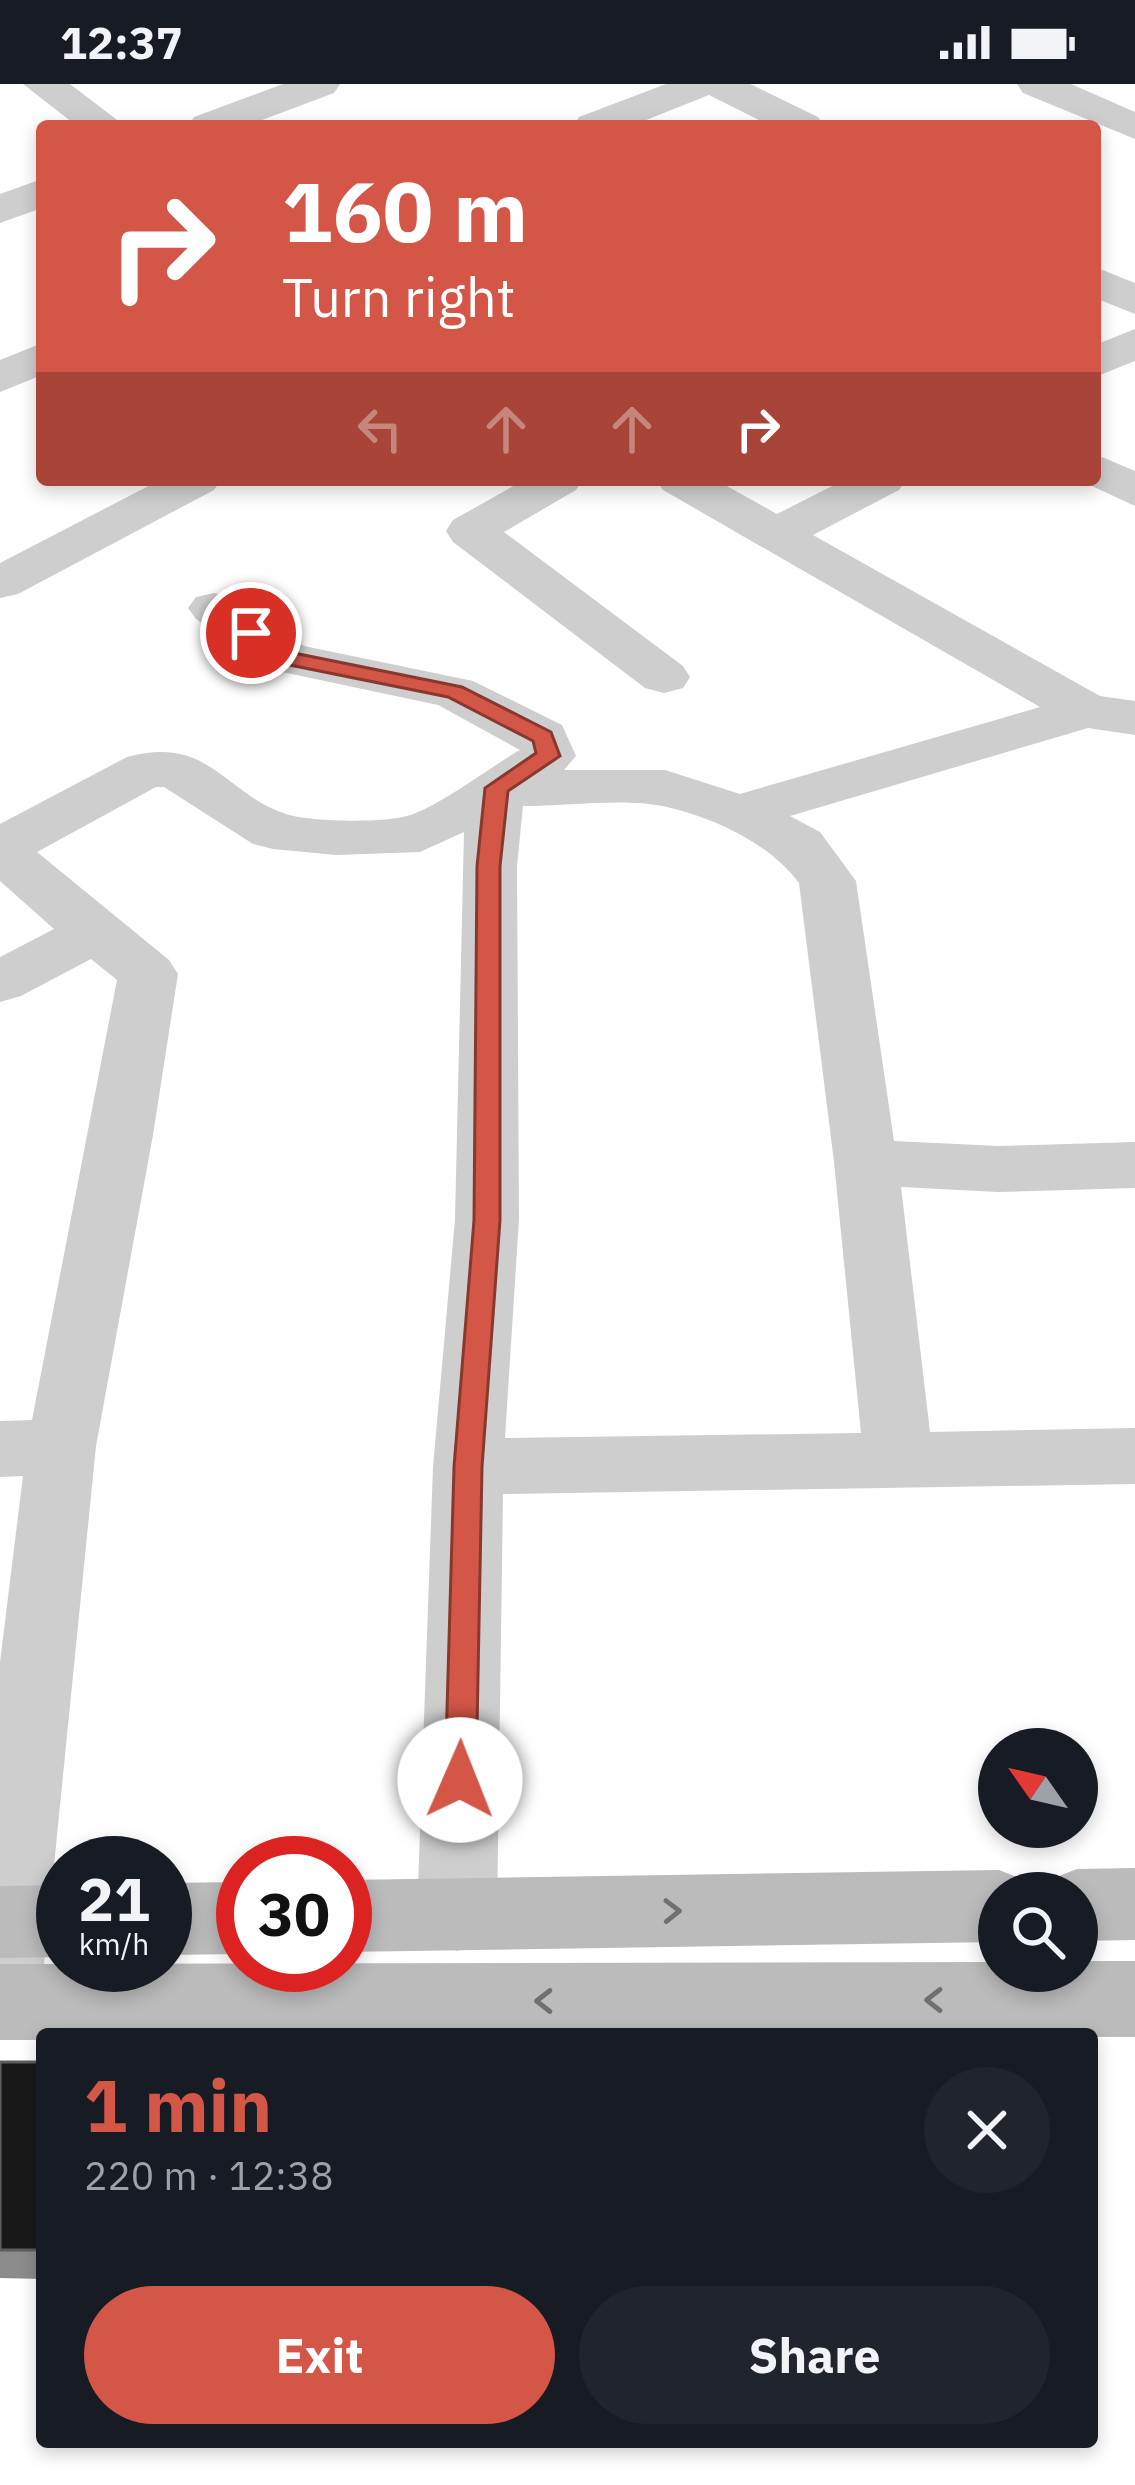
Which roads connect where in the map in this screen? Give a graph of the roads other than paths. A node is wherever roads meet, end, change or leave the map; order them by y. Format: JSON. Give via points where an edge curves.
{"nodes":[{"id":1,"x":43,"y":84,"type":"edge"},
{"id":2,"x":320,"y":84,"type":"edge"},
{"id":3,"x":702,"y":84,"type":"edge"},
{"id":4,"x":718,"y":84,"type":"edge"},
{"id":5,"x":1037,"y":84,"type":"edge"},
{"id":6,"x":95,"y":120,"type":"edge"},
{"id":7,"x":225,"y":120,"type":"edge"},
{"id":8,"x":609,"y":120,"type":"edge"},
{"id":9,"x":790,"y":120,"type":"edge"},
{"id":10,"x":1135,"y":127,"type":"edge"},
{"id":11,"x":36,"y":195,"type":"edge"},
{"id":12,"x":0,"y":210,"type":"edge"},
{"id":13,"x":1101,"y":283,"type":"edge"},
{"id":14,"x":1135,"y":301,"type":"edge"},
{"id":15,"x":1135,"y":343,"type":"edge"},
{"id":16,"x":36,"y":360,"type":"edge"},
{"id":17,"x":1101,"y":360,"type":"edge"},
{"id":18,"x":0,"y":378,"type":"edge"},
{"id":19,"x":1101,"y":472,"type":"edge"},
{"id":20,"x":186,"y":486,"type":"edge"},
{"id":21,"x":549,"y":486,"type":"edge"},
{"id":22,"x":691,"y":486,"type":"edge"},
{"id":23,"x":870,"y":486,"type":"edge"},
{"id":24,"x":1135,"y":490,"type":"edge"},
{"id":25,"x":777,"y":534,"type":"junction"},
{"id":26,"x":0,"y":584,"type":"edge"},
{"id":27,"x":214,"y":608,"type":"dead end"},
{"id":28,"x":664,"y":677,"type":"dead end"},
{"id":29,"x":1111,"y":715,"type":"edge"},
{"id":30,"x":496,"y":788,"type":"junction"},
{"id":31,"x":739,"y":813,"type":"junction"},
{"id":32,"x":0,"y":849,"type":"edge"},
{"id":33,"x":95,"y":932,"type":"junction"},
{"id":34,"x":0,"y":982,"type":"edge"},
{"id":35,"x":866,"y":1162,"type":"junction"},
{"id":36,"x":1135,"y":1165,"type":"edge"},
{"id":37,"x":31,"y":1447,"type":"edge"},
{"id":38,"x":1135,"y":1456,"type":"edge"},
{"id":39,"x":898,"y":1459,"type":"junction"},
{"id":40,"x":468,"y":1467,"type":"junction"},
{"id":41,"x":1098,"y":1904,"type":"edge"},
{"id":42,"x":1135,"y":1904,"type":"edge"},
{"id":43,"x":978,"y":1906,"type":"edge"},
{"id":44,"x":457,"y":1915,"type":"junction"},
{"id":45,"x":372,"y":1916,"type":"edge"},
{"id":46,"x":15,"y":1952,"type":"edge"},
{"id":47,"x":1135,"y":1999,"type":"edge"}],
"edges":[{"from":1,"to":6,"type":"street"},
{"from":2,"to":7,"type":"street"},
{"from":3,"to":8,"type":"street"},
{"from":4,"to":9,"type":"street"},
{"from":5,"to":10,"type":"street"},
{"from":11,"to":12,"type":"street"},
{"from":13,"to":14,"type":"street"},
{"from":15,"to":17,"type":"street"},
{"from":16,"to":18,"type":"street"},
{"from":19,"to":24,"type":"street"},
{"from":20,"to":26,"type":"street"},
{"from":21,"to":28,"type":"street","via":[[471,531]]},
{"from":22,"to":25,"type":"street"},
{"from":23,"to":25,"type":"street"},
{"from":25,"to":29,"type":"street"},
{"from":27,"to":30,"type":"street","via":[[287,658],[454,692],[543,737],[548,756]]},
{"from":29,"to":31,"type":"street"},
{"from":30,"to":31,"type":"street","via":[[665,788]]},
{"from":30,"to":32,"type":"street","via":[[420,834],[336,837],[273,831],[176,770],[146,769]]},
{"from":30,"to":40,"type":"street","via":[[488,866],[487,1220]]},
{"from":31,"to":35,"type":"street","via":[[800,844],[826,881]]},
{"from":32,"to":33,"type":"street"},
{"from":33,"to":34,"type":"street"},
{"from":33,"to":37,"type":"street","via":[[148,974],[122,1135]]},
{"from":35,"to":36,"type":"street"},
{"from":35,"to":39,"type":"street"},
{"from":37,"to":46,"type":"street"},
{"from":38,"to":39,"type":"street"},
{"from":39,"to":40,"type":"street"},
{"from":40,"to":44,"type":"street"},
{"from":41,"to":42,"type":"street"},
{"from":44,"to":43,"type":"street","one_way":true},
{"from":44,"to":45,"type":"street"},
{"from":47,"to":46,"type":"street","one_way":true}]}
